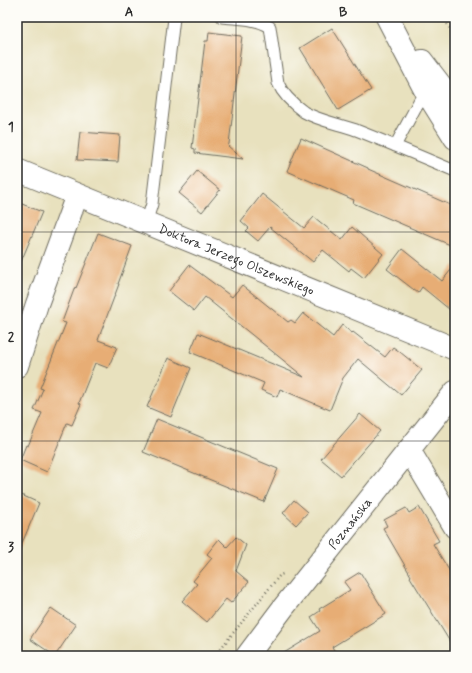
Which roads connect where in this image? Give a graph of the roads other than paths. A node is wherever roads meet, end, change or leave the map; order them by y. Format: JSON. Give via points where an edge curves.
{"nodes":[{"id":1,"x":174,"y":17,"type":"edge"},
{"id":2,"x":222,"y":17,"type":"edge"},
{"id":3,"x":387,"y":17,"type":"edge"},
{"id":4,"x":425,"y":90,"type":"junction"},
{"id":5,"x":455,"y":104,"type":"edge"},
{"id":6,"x":455,"y":138,"type":"edge"},
{"id":7,"x":395,"y":146,"type":"junction"},
{"id":8,"x":17,"y":170,"type":"edge"},
{"id":9,"x":455,"y":171,"type":"edge"},
{"id":10,"x":77,"y":195,"type":"junction"},
{"id":11,"x":146,"y":223,"type":"junction"},
{"id":12,"x":455,"y":350,"type":"edge"},
{"id":13,"x":17,"y":366,"type":"edge"},
{"id":14,"x":455,"y":392,"type":"edge"},
{"id":15,"x":409,"y":450,"type":"junction"},
{"id":16,"x":455,"y":527,"type":"edge"},
{"id":17,"x":247,"y":656,"type":"edge"}],
"edges":[{"from":1,"to":11,"type":"lane","via":[[152,204]]},
{"from":2,"to":7,"type":"lane","via":[[258,21],[270,27],[278,83],[287,97],[304,112]]},
{"from":3,"to":4,"type":"street"},
{"from":3,"to":5,"type":"street"},
{"from":4,"to":6,"type":"street"},
{"from":4,"to":7,"type":"lane"},
{"from":7,"to":9,"type":"lane"},
{"from":8,"to":10,"type":"street","name":"Doktora Jerzego Olszewskiego"},
{"from":10,"to":11,"type":"street","name":"Doktora Jerzego Olszewskiego"},
{"from":10,"to":13,"type":"street"},
{"from":11,"to":12,"type":"street","name":"Doktora Jerzego Olszewskiego"},
{"from":14,"to":15,"type":"street","name":"Poznańska"},
{"from":15,"to":16,"type":"street"},
{"from":15,"to":17,"type":"street","name":"Poznańska"}]}
